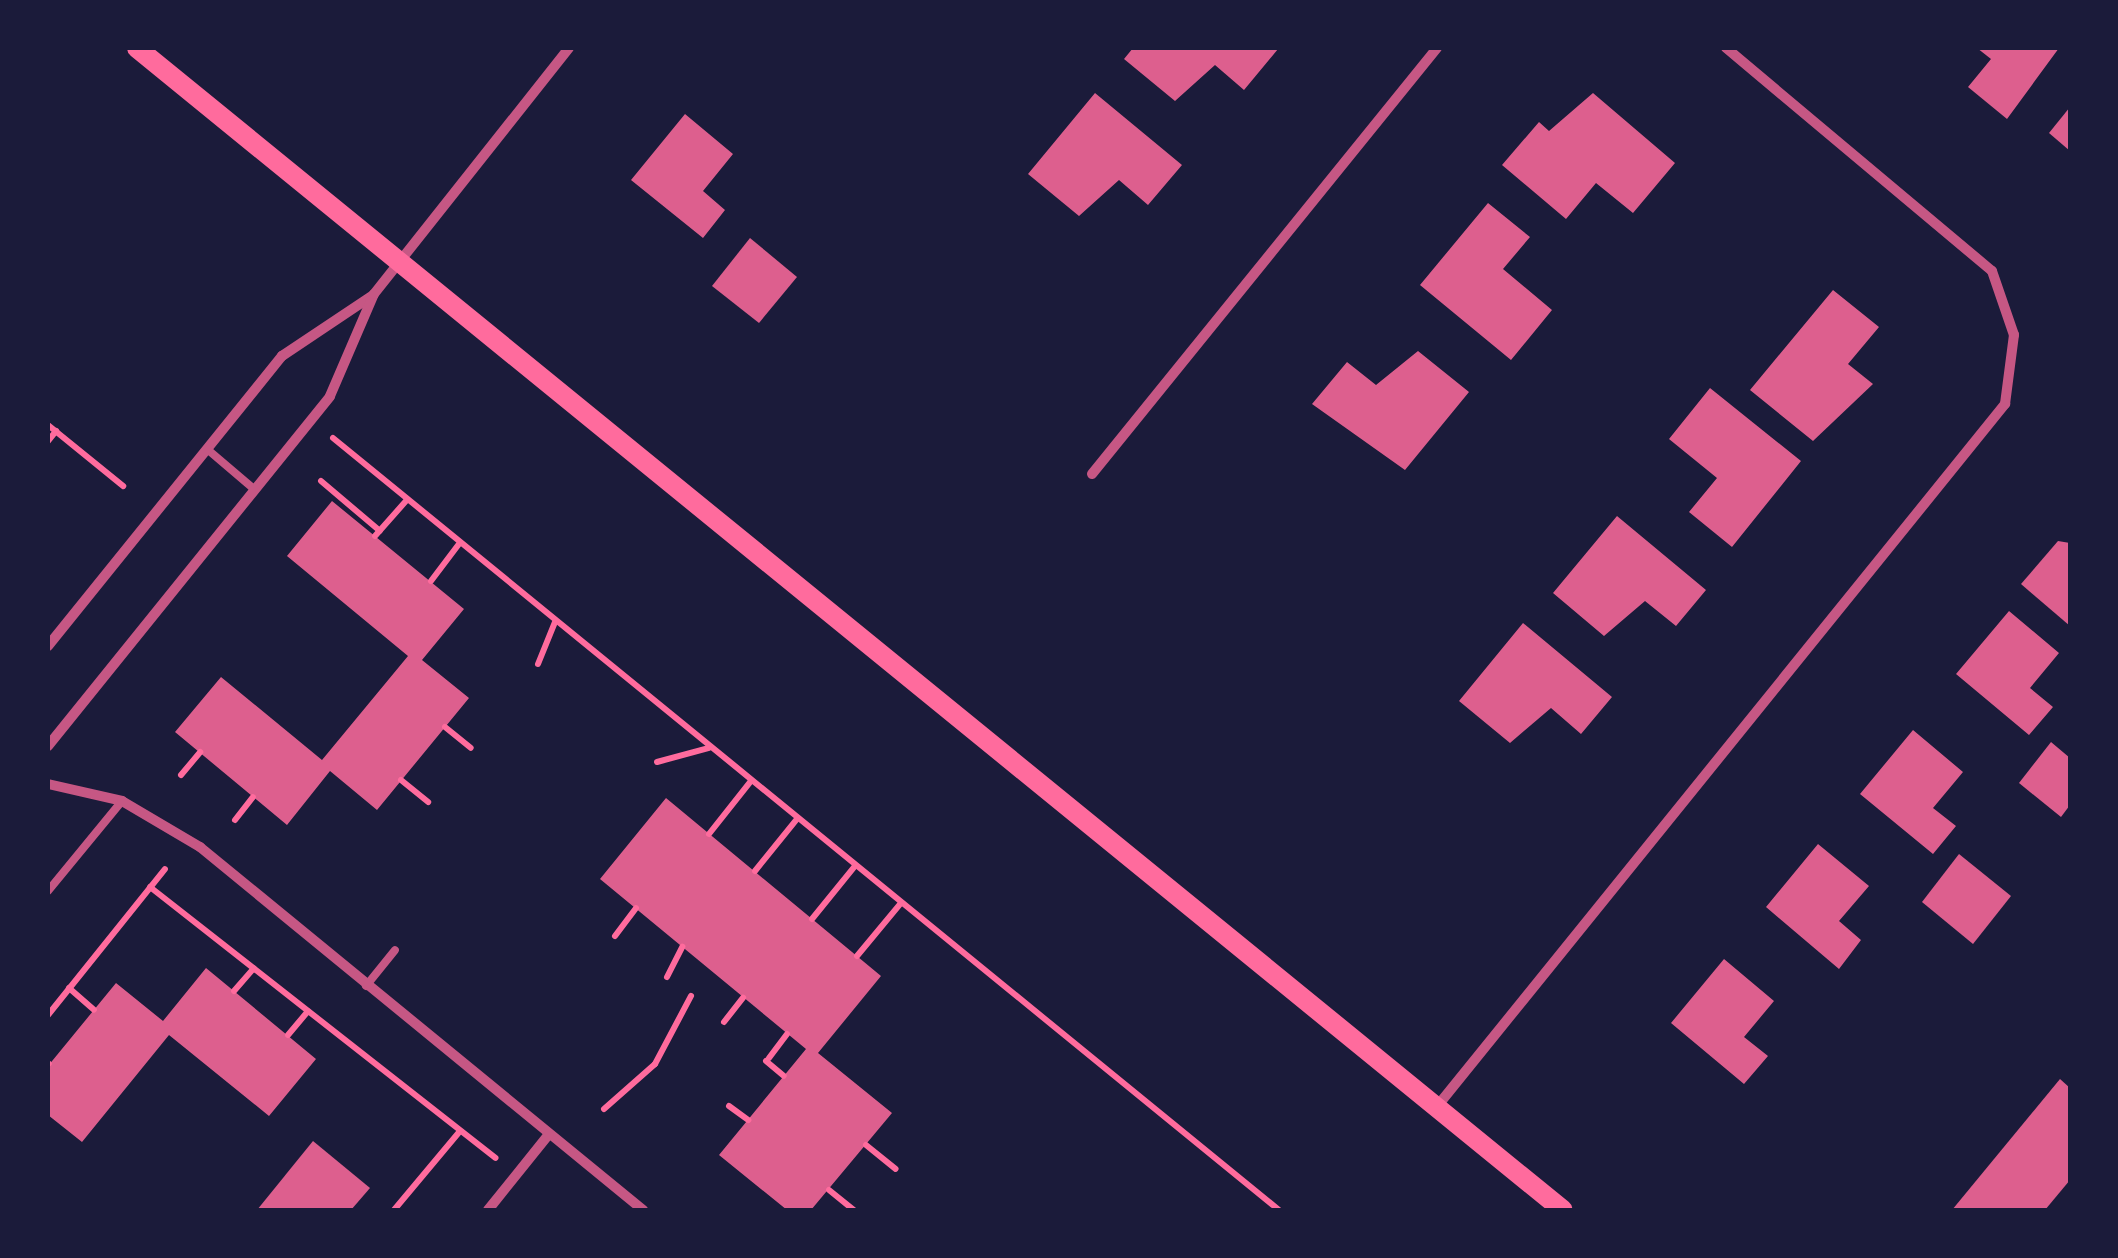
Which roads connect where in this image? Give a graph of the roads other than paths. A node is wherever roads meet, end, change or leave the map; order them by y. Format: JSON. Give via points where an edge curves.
{"nodes":[{"id":1,"x":137,"y":48,"type":"edge"},
{"id":2,"x":569,"y":48,"type":"edge"},
{"id":3,"x":1437,"y":48,"type":"edge"},
{"id":4,"x":1726,"y":48,"type":"edge"},
{"id":5,"x":396,"y":262,"type":"junction"},
{"id":6,"x":374,"y":294,"type":"junction"},
{"id":7,"x":207,"y":450,"type":"junction"},
{"id":8,"x":1092,"y":474,"type":"dead end"},
{"id":9,"x":254,"y":489,"type":"junction"},
{"id":10,"x":48,"y":646,"type":"edge"},
{"id":11,"x":48,"y":746,"type":"edge"},
{"id":12,"x":48,"y":784,"type":"edge"},
{"id":13,"x":122,"y":801,"type":"junction"},
{"id":14,"x":48,"y":891,"type":"edge"},
{"id":15,"x":395,"y":950,"type":"dead end"},
{"id":16,"x":366,"y":986,"type":"junction"},
{"id":17,"x":1434,"y":1109,"type":"junction"},
{"id":18,"x":549,"y":1134,"type":"junction"},
{"id":19,"x":488,"y":1210,"type":"edge"},
{"id":20,"x":642,"y":1210,"type":"edge"},
{"id":21,"x":1563,"y":1210,"type":"edge"}],
"edges":[{"from":1,"to":5,"type":"main road"},
{"from":2,"to":5,"type":"street"},
{"from":3,"to":8,"type":"street"},
{"from":4,"to":17,"type":"street","via":[[1972,247],[2006,300],[2015,363],[1990,432]]},
{"from":5,"to":6,"type":"street"},
{"from":5,"to":17,"type":"main road"},
{"from":6,"to":7,"type":"street","via":[[282,356]]},
{"from":6,"to":9,"type":"street","via":[[330,396]]},
{"from":7,"to":9,"type":"lane"},
{"from":7,"to":10,"type":"street"},
{"from":9,"to":11,"type":"street"},
{"from":12,"to":13,"type":"street"},
{"from":13,"to":14,"type":"lane"},
{"from":13,"to":16,"type":"street","via":[[200,847]]},
{"from":15,"to":16,"type":"lane"},
{"from":16,"to":18,"type":"street"},
{"from":17,"to":21,"type":"main road"},
{"from":18,"to":19,"type":"street"},
{"from":18,"to":20,"type":"street"}]}
